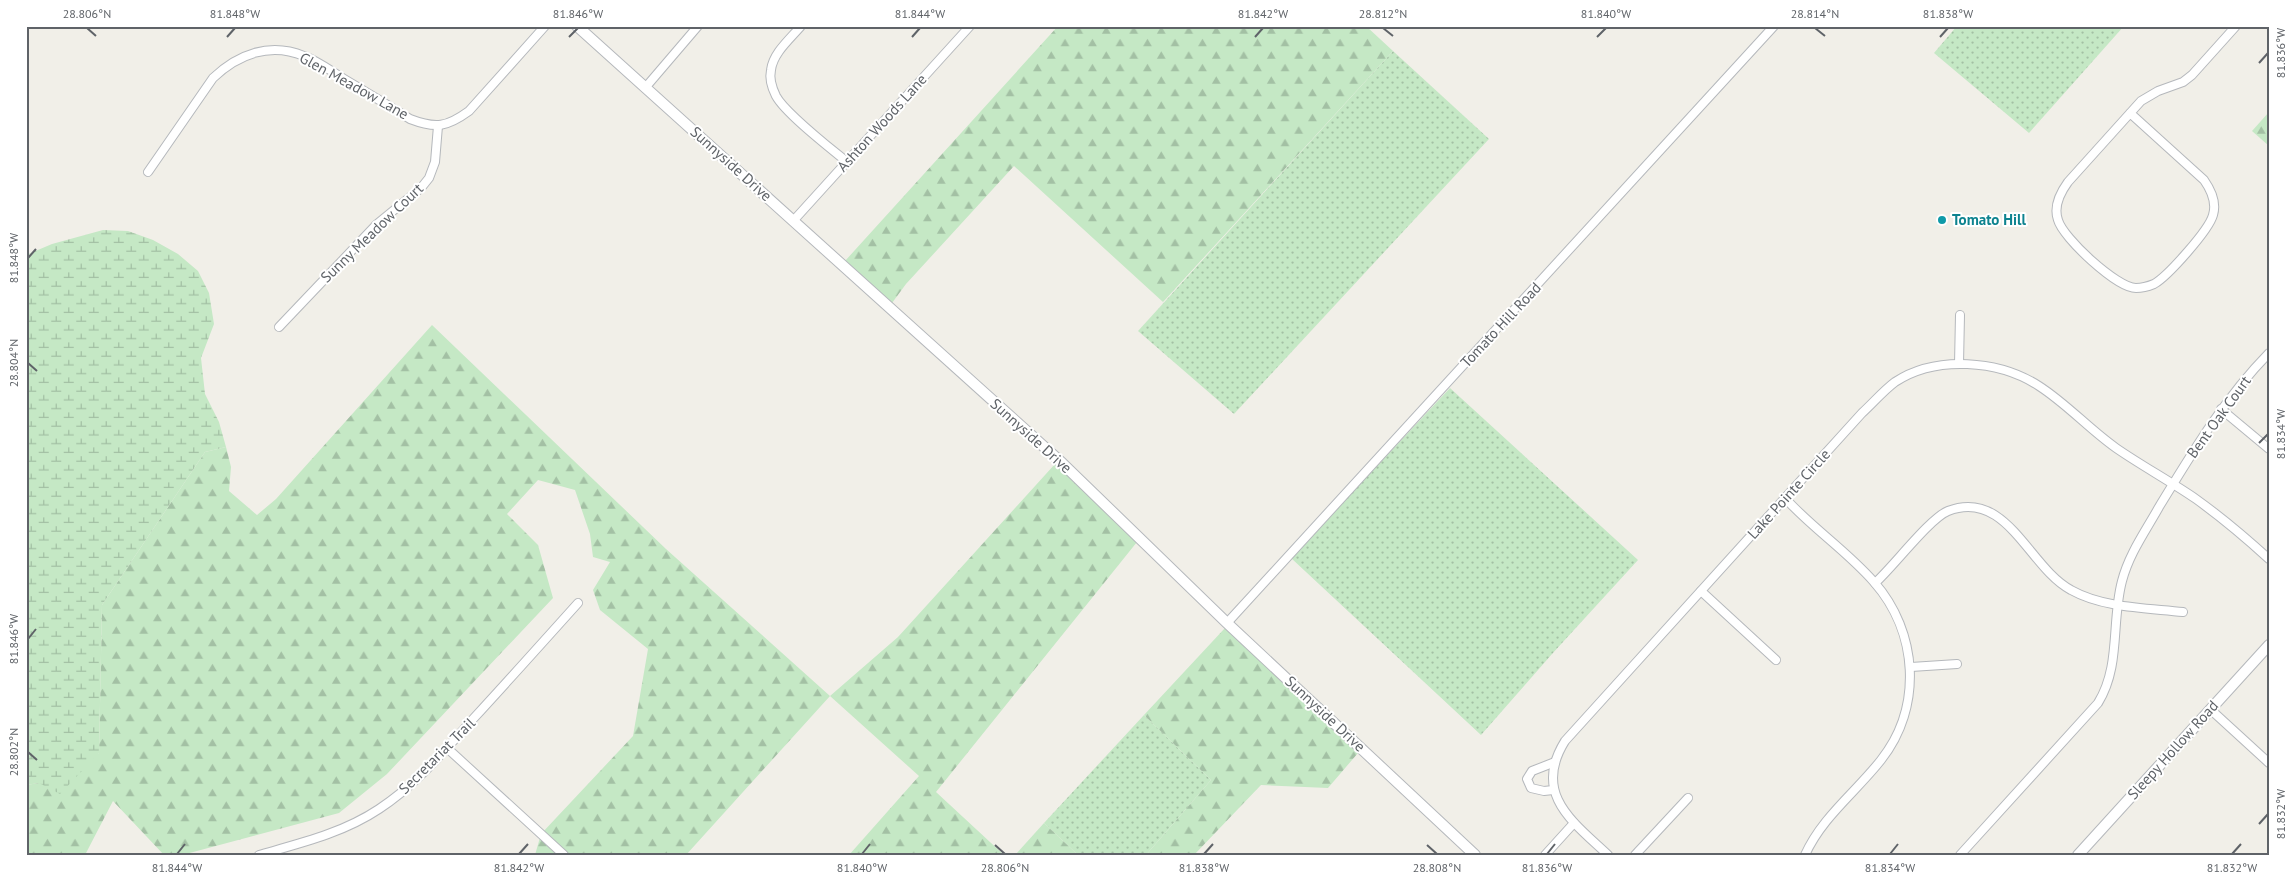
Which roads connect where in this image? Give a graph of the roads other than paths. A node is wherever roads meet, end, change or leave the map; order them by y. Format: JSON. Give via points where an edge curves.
{"nodes":[{"id":1,"x":545,"y":26,"type":"edge"},
{"id":2,"x":578,"y":26,"type":"edge"},
{"id":3,"x":698,"y":26,"type":"edge"},
{"id":4,"x":801,"y":26,"type":"edge"},
{"id":5,"x":970,"y":26,"type":"edge"},
{"id":6,"x":1774,"y":26,"type":"edge"},
{"id":7,"x":2236,"y":26,"type":"edge"},
{"id":8,"x":645,"y":88,"type":"junction"},
{"id":9,"x":2130,"y":112,"type":"junction"},
{"id":10,"x":438,"y":126,"type":"junction"},
{"id":11,"x":846,"y":162,"type":"junction"},
{"id":12,"x":148,"y":172,"type":"dead end"},
{"id":13,"x":794,"y":220,"type":"junction"},
{"id":14,"x":1960,"y":315,"type":"dead end"},
{"id":15,"x":279,"y":327,"type":"dead end"},
{"id":16,"x":2269,"y":353,"type":"edge"},
{"id":17,"x":1959,"y":364,"type":"junction"},
{"id":18,"x":2220,"y":409,"type":"junction"},
{"id":19,"x":2269,"y":449,"type":"edge"},
{"id":20,"x":2173,"y":484,"type":"junction"},
{"id":21,"x":1785,"y":498,"type":"junction"},
{"id":22,"x":2269,"y":559,"type":"edge"},
{"id":23,"x":1875,"y":583,"type":"junction"},
{"id":24,"x":1701,"y":591,"type":"junction"},
{"id":25,"x":578,"y":603,"type":"dead end"},
{"id":26,"x":2117,"y":604,"type":"junction"},
{"id":27,"x":2183,"y":612,"type":"dead end"},
{"id":28,"x":1227,"y":623,"type":"junction"},
{"id":29,"x":2269,"y":645,"type":"edge"},
{"id":30,"x":1776,"y":660,"type":"dead end"},
{"id":31,"x":1957,"y":664,"type":"dead end"},
{"id":32,"x":1911,"y":667,"type":"junction"},
{"id":33,"x":2210,"y":709,"type":"junction"},
{"id":34,"x":447,"y":748,"type":"junction"},
{"id":35,"x":1555,"y":762,"type":"junction"},
{"id":36,"x":2269,"y":763,"type":"edge"},
{"id":37,"x":1554,"y":790,"type":"junction"},
{"id":38,"x":1688,"y":798,"type":"dead end"},
{"id":39,"x":1574,"y":823,"type":"junction"},
{"id":40,"x":259,"y":855,"type":"edge"},
{"id":41,"x":564,"y":855,"type":"edge"},
{"id":42,"x":1475,"y":855,"type":"edge"},
{"id":43,"x":1545,"y":855,"type":"edge"},
{"id":44,"x":1608,"y":855,"type":"edge"},
{"id":45,"x":1636,"y":855,"type":"edge"},
{"id":46,"x":1805,"y":855,"type":"edge"},
{"id":47,"x":1960,"y":855,"type":"edge"},
{"id":48,"x":2078,"y":855,"type":"edge"}],
"edges":[{"from":1,"to":10,"type":"street","via":[[469,111]]},
{"from":2,"to":8,"type":"street","name":"Sunnyside Drive"},
{"from":3,"to":8,"type":"street"},
{"from":4,"to":11,"type":"street","via":[[774,58],[770,70],[771,84],[777,98]]},
{"from":5,"to":11,"type":"street","name":"Ashton Woods Lane"},
{"from":6,"to":28,"type":"street","name":"Tomato Hill Road"},
{"from":7,"to":9,"type":"street","via":[[2192,75],[2148,96]]},
{"from":8,"to":13,"type":"street","name":"Sunnyside Drive"},
{"from":9,"to":9,"type":"street","via":[[2068,182],[2056,206],[2057,220],[2072,242],[2116,282],[2137,288],[2153,285],[2164,276],[2208,227],[2214,201],[2204,180]]},
{"from":10,"to":12,"type":"street","name":"Glen Meadow Lane","via":[[426,126],[410,119],[305,56],[267,50],[246,54],[213,78]]},
{"from":10,"to":15,"type":"street","name":"Sunny Meadow Court","via":[[435,162],[429,178],[377,224]]},
{"from":11,"to":13,"type":"street","name":"Ashton Woods Lane"},
{"from":13,"to":28,"type":"street","name":"Sunnyside Drive","via":[[1062,463]]},
{"from":14,"to":17,"type":"street"},
{"from":16,"to":18,"type":"street","name":"Bent Oak Court"},
{"from":17,"to":20,"type":"street","name":"Lake Pointe Circle","via":[[1993,367],[2033,382],[2100,437]]},
{"from":17,"to":21,"type":"street","name":"Lake Pointe Circle","via":[[1924,370],[1902,378],[1888,388]]},
{"from":18,"to":19,"type":"street"},
{"from":18,"to":20,"type":"street","name":"Bent Oak Court"},
{"from":20,"to":22,"type":"street","name":"Lake Pointe Circle","via":[[2226,522]]},
{"from":20,"to":26,"type":"street","via":[[2134,547]]},
{"from":21,"to":23,"type":"street"},
{"from":21,"to":24,"type":"street","name":"Lake Pointe Circle"},
{"from":23,"to":26,"type":"street","via":[[1941,515],[1971,507],[1991,512],[2008,524],[2046,572],[2060,584],[2083,596]]},
{"from":23,"to":32,"type":"street","via":[[1885,595],[1902,629]]},
{"from":24,"to":30,"type":"street"},
{"from":24,"to":35,"type":"street","name":"Lake Pointe Circle","via":[[1565,741]]},
{"from":25,"to":34,"type":"street","name":"Secretariat Trail"},
{"from":26,"to":27,"type":"street"},
{"from":26,"to":47,"type":"street","via":[[2113,666],[2098,703]]},
{"from":28,"to":42,"type":"street","name":"Sunnyside Drive"},
{"from":29,"to":33,"type":"street","name":"Sleepy Hollow Road"},
{"from":31,"to":32,"type":"street"},
{"from":32,"to":46,"type":"street","via":[[1908,701],[1891,746],[1821,826]]},
{"from":33,"to":36,"type":"street"},
{"from":33,"to":48,"type":"street","name":"Sleepy Hollow Road"},
{"from":34,"to":40,"type":"street","name":"Secretariat Trail","via":[[423,774],[379,809],[347,827]]},
{"from":34,"to":41,"type":"street"},
{"from":35,"to":37,"type":"street","name":"Lake Pointe Circle"},
{"from":35,"to":37,"type":"street","via":[[1532,771],[1527,779],[1531,788],[1537,791]]},
{"from":37,"to":39,"type":"street","name":"Lake Pointe Circle","via":[[1561,808]]},
{"from":38,"to":45,"type":"street"},
{"from":39,"to":43,"type":"street"},
{"from":39,"to":44,"type":"street","name":"Lake Pointe Circle"}]}
